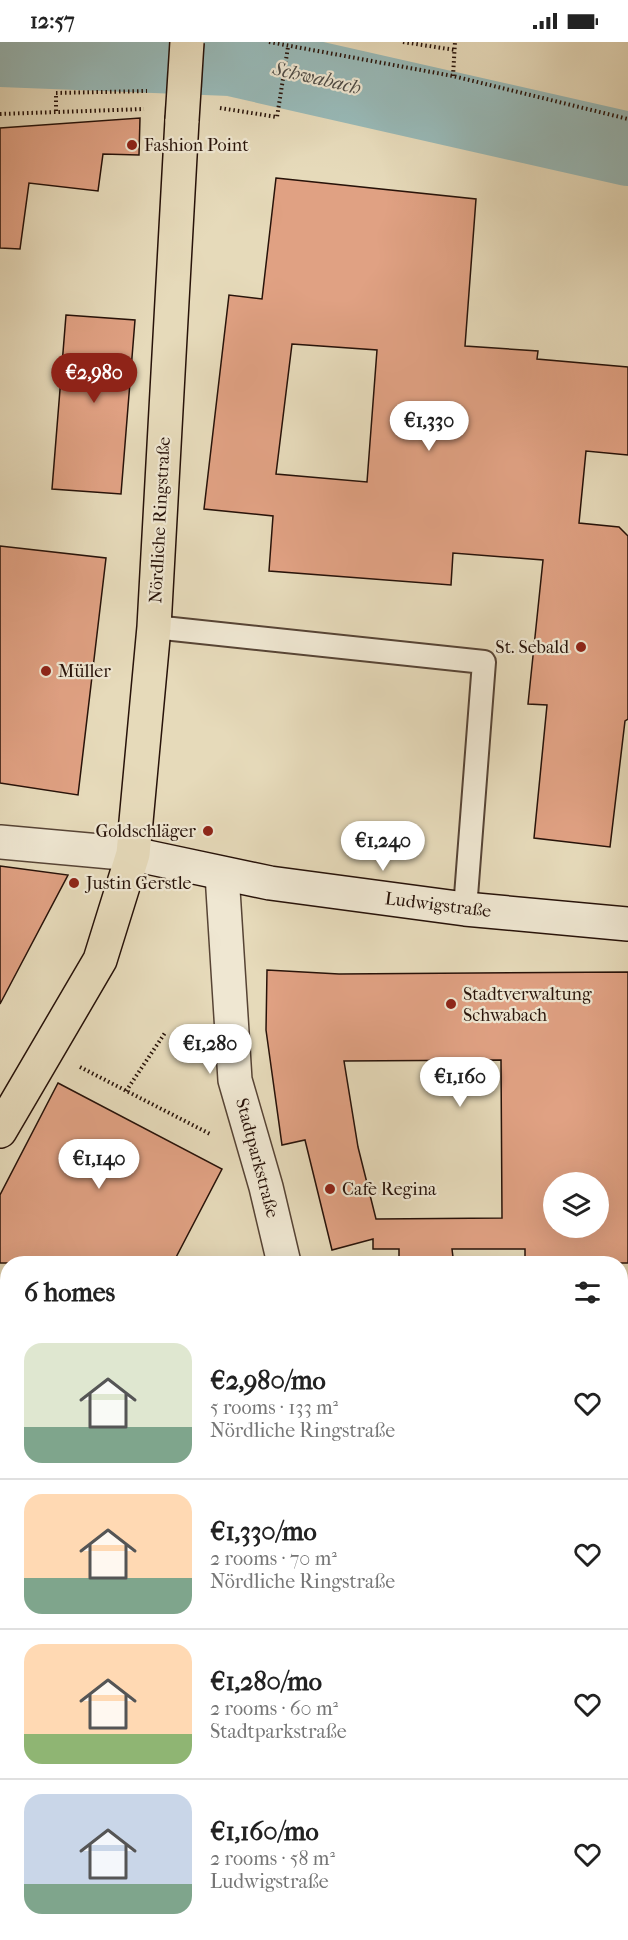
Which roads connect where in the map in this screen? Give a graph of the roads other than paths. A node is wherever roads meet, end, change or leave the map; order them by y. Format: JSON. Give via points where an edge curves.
{"nodes":[{"id":1,"x":187,"y":42,"type":"edge"},
{"id":2,"x":154,"y":627,"type":"junction"},
{"id":3,"x":0,"y":842,"type":"edge"},
{"id":4,"x":133,"y":854,"type":"junction"},
{"id":5,"x":222,"y":874,"type":"junction"},
{"id":6,"x":465,"y":909,"type":"junction"},
{"id":7,"x":628,"y":924,"type":"edge"},
{"id":8,"x":0,"y":1131,"type":"edge"},
{"id":9,"x":282,"y":1256,"type":"edge"}],
"edges":[{"from":1,"to":2,"type":"main road","name":"Nördliche Ringstraße","bridge":true,"via":[[196,114]]},
{"from":2,"to":4,"type":"main road","name":"Nördliche Ringstraße"},
{"from":2,"to":6,"type":"lane","via":[[484,662]]},
{"from":3,"to":4,"type":"street","name":"Ludwigstraße"},
{"from":4,"to":5,"type":"street","name":"Ludwigstraße"},
{"from":4,"to":8,"type":"main road","name":"Nördliche Ringstraße","via":[[99,960]]},
{"from":5,"to":6,"type":"street","name":"Ludwigstraße"},
{"from":5,"to":9,"type":"street","name":"Stadtparkstraße","via":[[236,1080]]},
{"from":6,"to":7,"type":"street","name":"Ludwigstraße"}]}
